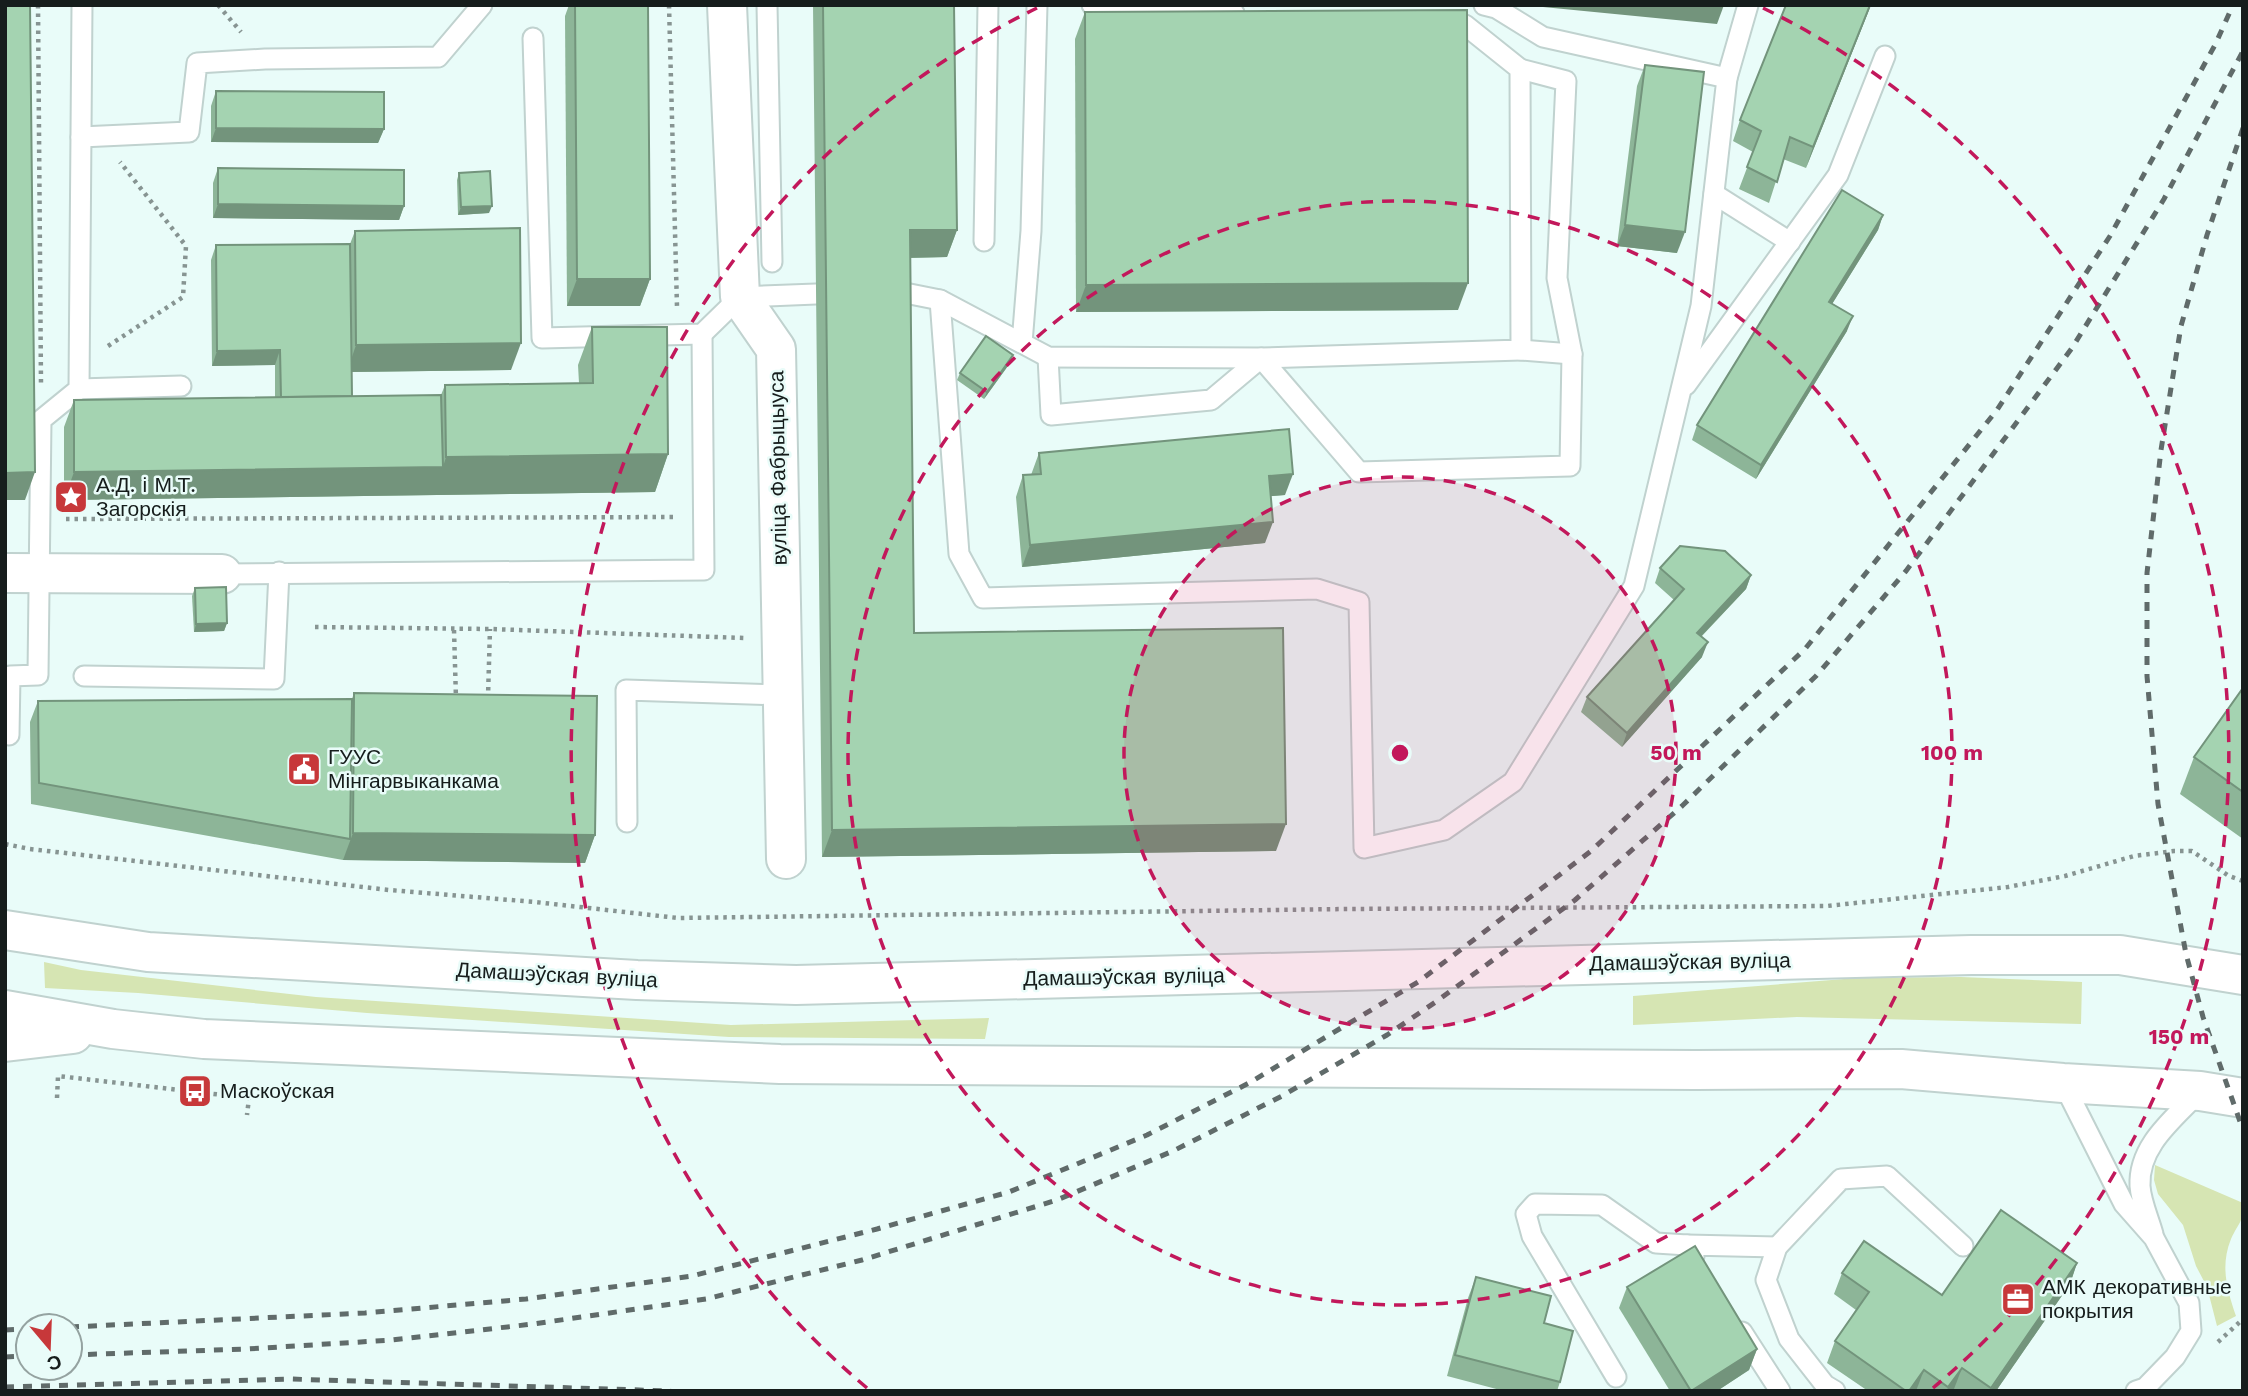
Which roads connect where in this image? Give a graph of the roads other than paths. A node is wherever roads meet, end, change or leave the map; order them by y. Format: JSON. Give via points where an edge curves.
{"nodes":[{"id":1,"x":82,"y":5,"type":"edge"},
{"id":2,"x":482,"y":5,"type":"edge"},
{"id":3,"x":727,"y":5,"type":"edge"},
{"id":4,"x":767,"y":5,"type":"edge"},
{"id":5,"x":989,"y":5,"type":"edge"},
{"id":6,"x":1037,"y":5,"type":"edge"},
{"id":7,"x":1092,"y":5,"type":"edge"},
{"id":8,"x":1485,"y":5,"type":"edge"},
{"id":9,"x":1748,"y":5,"type":"edge"},
{"id":10,"x":1258,"y":14,"type":"edge"},
{"id":11,"x":1423,"y":23,"type":"edge"},
{"id":12,"x":533,"y":38,"type":"dead end"},
{"id":13,"x":1885,"y":56,"type":"dead end"},
{"id":14,"x":1520,"y":69,"type":"junction"},
{"id":15,"x":1727,"y":78,"type":"junction"},
{"id":16,"x":91,"y":137,"type":"junction"},
{"id":17,"x":1714,"y":194,"type":"junction"},
{"id":18,"x":984,"y":240,"type":"dead end"},
{"id":19,"x":1790,"y":242,"type":"junction"},
{"id":20,"x":772,"y":262,"type":"dead end"},
{"id":21,"x":900,"y":292,"type":"edge"},
{"id":22,"x":816,"y":294,"type":"dead end"},
{"id":23,"x":740,"y":296,"type":"junction"},
{"id":24,"x":940,"y":300,"type":"junction"},
{"id":25,"x":702,"y":334,"type":"junction"},
{"id":26,"x":1022,"y":343,"type":"junction"},
{"id":27,"x":1521,"y":350,"type":"junction"},
{"id":28,"x":1572,"y":354,"type":"junction"},
{"id":29,"x":1048,"y":357,"type":"junction"},
{"id":30,"x":1261,"y":358,"type":"junction"},
{"id":31,"x":181,"y":386,"type":"dead end"},
{"id":32,"x":79,"y":389,"type":"junction"},
{"id":33,"x":1680,"y":393,"type":"junction"},
{"id":34,"x":279,"y":572,"type":"junction"},
{"id":35,"x":22,"y":573,"type":"edge"},
{"id":36,"x":222,"y":574,"type":"joint"},
{"id":37,"x":84,"y":676,"type":"dead end"},
{"id":38,"x":783,"y":695,"type":"junction"},
{"id":39,"x":9,"y":735,"type":"dead end"},
{"id":40,"x":627,"y":822,"type":"dead end"},
{"id":41,"x":786,"y":859,"type":"dead end"},
{"id":42,"x":5,"y":930,"type":"edge"},
{"id":43,"x":2243,"y":975,"type":"edge"},
{"id":44,"x":5,"y":1010,"type":"edge"},
{"id":45,"x":113,"y":1029,"type":"junction"},
{"id":46,"x":5,"y":1042,"type":"edge"},
{"id":47,"x":2063,"y":1083,"type":"junction"},
{"id":48,"x":2200,"y":1091,"type":"junction"},
{"id":49,"x":2243,"y":1098,"type":"edge"},
{"id":50,"x":2243,"y":1107,"type":"edge"},
{"id":51,"x":2154,"y":1238,"type":"junction"},
{"id":52,"x":1687,"y":1245,"type":"junction"},
{"id":53,"x":1963,"y":1246,"type":"dead end"},
{"id":54,"x":1777,"y":1247,"type":"junction"},
{"id":55,"x":1701,"y":1268,"type":"edge"},
{"id":56,"x":1730,"y":1312,"type":"edge"},
{"id":57,"x":1616,"y":1377,"type":"dead end"},
{"id":58,"x":1780,"y":1391,"type":"edge"},
{"id":59,"x":1835,"y":1391,"type":"edge"},
{"id":60,"x":2136,"y":1391,"type":"edge"}],
"edges":[{"from":1,"to":16,"type":"lane"},
{"from":2,"to":16,"type":"lane","via":[[438,57],[197,63],[189,132]]},
{"from":3,"to":23,"type":"main road"},
{"from":4,"to":20,"type":"lane"},
{"from":5,"to":18,"type":"lane"},
{"from":6,"to":26,"type":"lane","via":[[1031,231]]},
{"from":7,"to":10,"type":"lane"},
{"from":8,"to":15,"type":"lane","via":[[1543,37]]},
{"from":9,"to":15,"type":"lane"},
{"from":11,"to":14,"type":"lane","via":[[1465,25]]},
{"from":12,"to":25,"type":"lane","via":[[532,231],[541,338]]},
{"from":13,"to":19,"type":"lane","via":[[1838,175]]},
{"from":14,"to":27,"type":"lane"},
{"from":14,"to":28,"type":"lane","via":[[1566,81],[1557,278]]},
{"from":15,"to":17,"type":"lane"},
{"from":16,"to":32,"type":"lane"},
{"from":17,"to":19,"type":"lane"},
{"from":17,"to":33,"type":"lane","via":[[1702,306]]},
{"from":19,"to":33,"type":"lane"},
{"from":21,"to":24,"type":"lane"},
{"from":22,"to":23,"type":"lane"},
{"from":23,"to":25,"type":"lane"},
{"from":23,"to":38,"type":"main road","name":"вуліца Фабрыцыуса","via":[[776,349]]},
{"from":24,"to":26,"type":"lane"},
{"from":24,"to":33,"type":"lane","via":[[959,554],[983,598],[1317,589],[1359,601],[1364,848],[1444,831],[1513,782],[1634,586]]},
{"from":25,"to":34,"type":"lane","via":[[704,570]]},
{"from":26,"to":29,"type":"lane"},
{"from":27,"to":28,"type":"lane"},
{"from":27,"to":30,"type":"lane"},
{"from":28,"to":30,"type":"lane","via":[[1570,466],[1359,472]]},
{"from":29,"to":30,"type":"lane"},
{"from":29,"to":30,"type":"lane","via":[[1051,415],[1211,400]]},
{"from":31,"to":32,"type":"lane"},
{"from":32,"to":35,"type":"lane","via":[[41,420],[40,519]]},
{"from":34,"to":36,"type":"lane"},
{"from":34,"to":37,"type":"lane","via":[[274,679]]},
{"from":35,"to":36,"type":"main road"},
{"from":35,"to":39,"type":"lane","via":[[38,675],[10,676]]},
{"from":38,"to":40,"type":"lane","via":[[626,690]]},
{"from":38,"to":41,"type":"main road","name":"вуліца Фабрыцыуса"},
{"from":42,"to":43,"type":"main road","name":"Дамашэўская вуліца","via":[[148,952],[796,985],[1971,955],[2120,955]]},
{"from":44,"to":45,"type":"main road"},
{"from":45,"to":46,"type":"main road"},
{"from":45,"to":47,"type":"main road","via":[[204,1039],[779,1064],[1901,1069]]},
{"from":47,"to":48,"type":"main road"},
{"from":47,"to":51,"type":"lane","via":[[2124,1204]]},
{"from":48,"to":49,"type":"main road"},
{"from":48,"to":50,"type":"main road"},
{"from":48,"to":51,"type":"lane","via":[[2150,1145],[2142,1164],[2140,1187]]},
{"from":51,"to":60,"type":"lane","via":[[2189,1303],[2191,1331],[2175,1357],[2145,1388]]},
{"from":52,"to":54,"type":"lane"},
{"from":52,"to":55,"type":"lane"},
{"from":52,"to":57,"type":"lane","via":[[1656,1243],[1602,1205],[1535,1204],[1526,1214],[1532,1237]]},
{"from":53,"to":54,"type":"lane","via":[[1887,1176],[1841,1179]]},
{"from":54,"to":59,"type":"lane","via":[[1766,1280],[1789,1339],[1825,1385]]},
{"from":56,"to":58,"type":"lane"}]}
